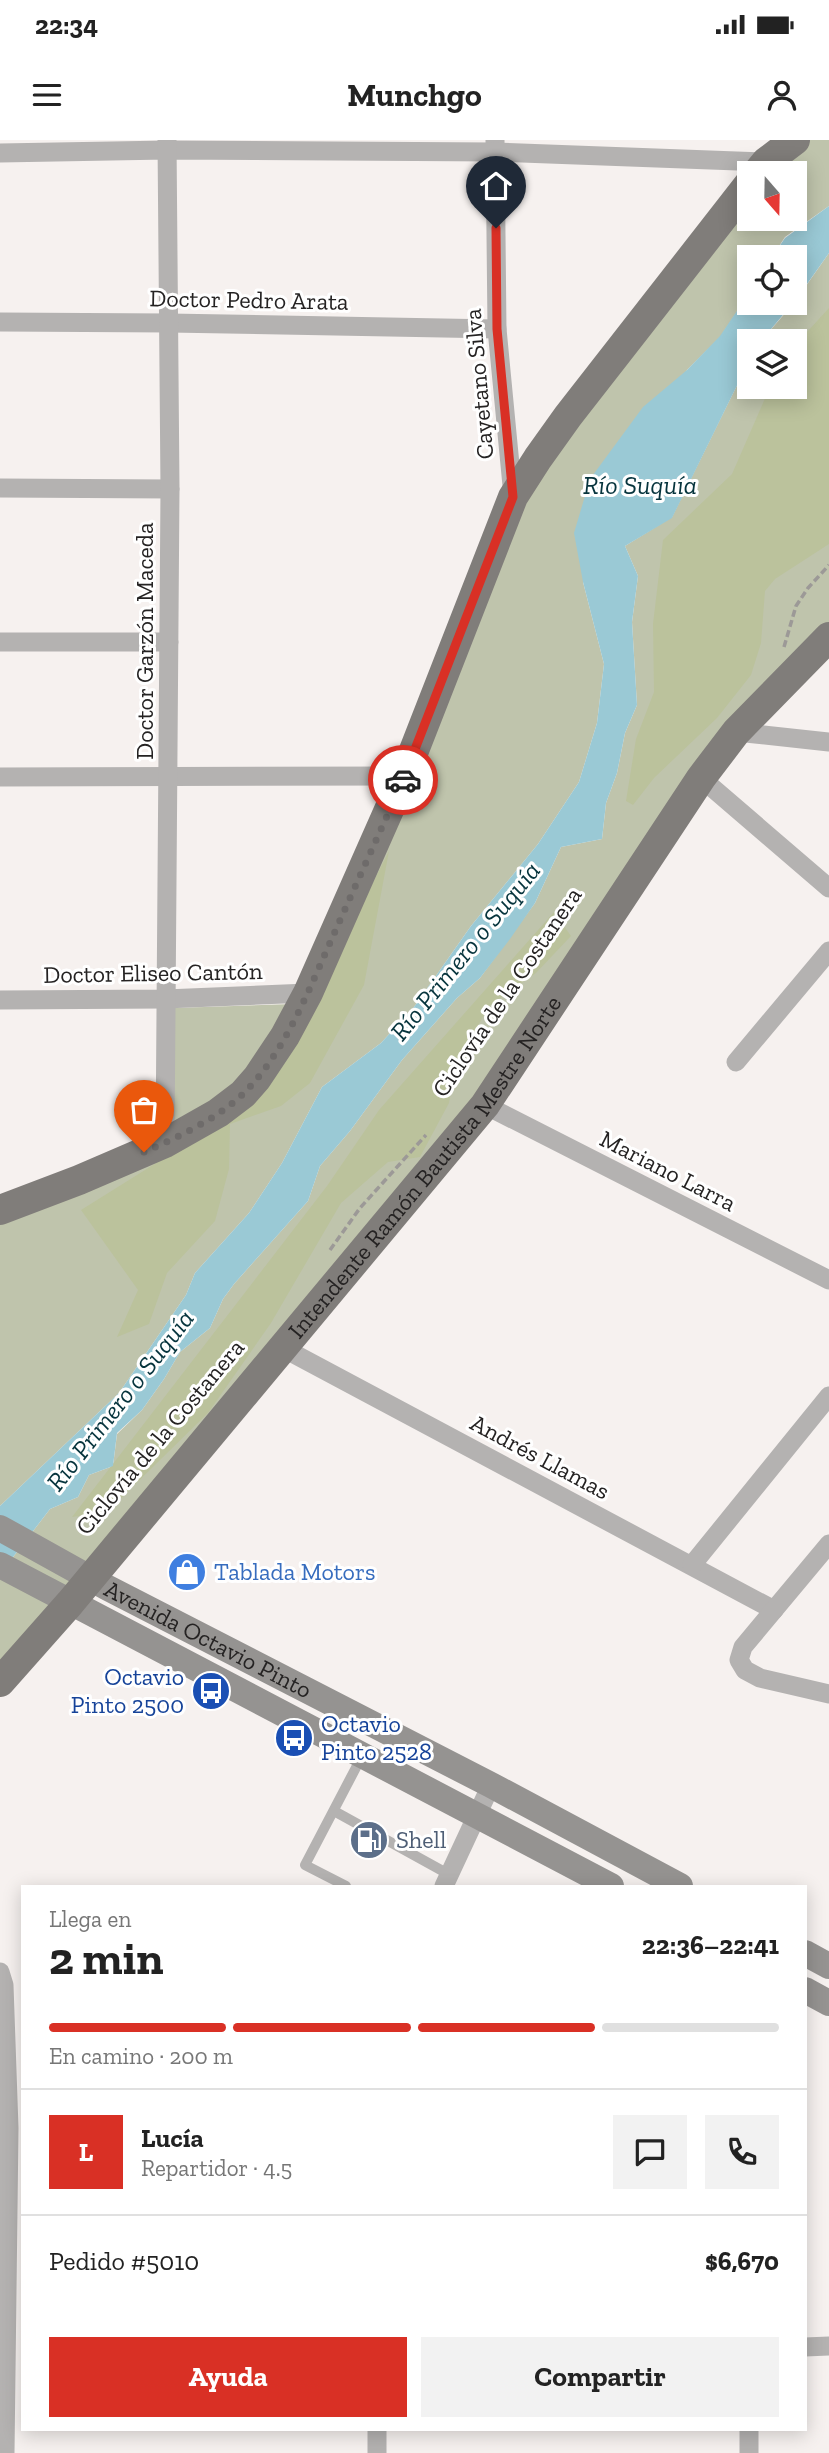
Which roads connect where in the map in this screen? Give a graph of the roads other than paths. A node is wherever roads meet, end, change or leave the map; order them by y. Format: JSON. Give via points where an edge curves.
{"nodes":[{"id":1,"x":794,"y":140,"type":"edge"},
{"id":2,"x":167,"y":145,"type":"edge"},
{"id":3,"x":495,"y":146,"type":"edge"},
{"id":4,"x":0,"y":153,"type":"edge"},
{"id":5,"x":771,"y":161,"type":"edge"},
{"id":6,"x":737,"y":171,"type":"edge"},
{"id":7,"x":737,"y":200,"type":"edge"},
{"id":8,"x":0,"y":322,"type":"edge"},
{"id":9,"x":169,"y":323,"type":"junction"},
{"id":10,"x":497,"y":329,"type":"junction"},
{"id":11,"x":0,"y":488,"type":"edge"},
{"id":12,"x":170,"y":489,"type":"junction"},
{"id":13,"x":513,"y":497,"type":"junction"},
{"id":14,"x":829,"y":637,"type":"edge"},
{"id":15,"x":0,"y":642,"type":"edge"},
{"id":16,"x":169,"y":642,"type":"junction"},
{"id":17,"x":736,"y":732,"type":"junction"},
{"id":18,"x":829,"y":742,"type":"edge"},
{"id":19,"x":404,"y":776,"type":"junction"},
{"id":20,"x":0,"y":777,"type":"edge"},
{"id":21,"x":168,"y":777,"type":"junction"},
{"id":22,"x":701,"y":778,"type":"junction"},
{"id":23,"x":829,"y":888,"type":"edge"},
{"id":24,"x":829,"y":951,"type":"edge"},
{"id":25,"x":308,"y":993,"type":"junction"},
{"id":26,"x":164,"y":999,"type":"junction"},
{"id":27,"x":0,"y":1000,"type":"edge"},
{"id":28,"x":736,"y":1062,"type":"dead end"},
{"id":29,"x":485,"y":1105,"type":"junction"},
{"id":30,"x":165,"y":1143,"type":"junction"},
{"id":31,"x":0,"y":1210,"type":"edge"},
{"id":32,"x":829,"y":1280,"type":"edge"},
{"id":33,"x":283,"y":1348,"type":"junction"},
{"id":34,"x":829,"y":1396,"type":"edge"},
{"id":35,"x":0,"y":1528,"type":"edge"},
{"id":36,"x":829,"y":1544,"type":"edge"},
{"id":37,"x":0,"y":1565,"type":"edge"},
{"id":38,"x":692,"y":1565,"type":"junction"},
{"id":39,"x":82,"y":1573,"type":"junction"},
{"id":40,"x":61,"y":1598,"type":"junction"},
{"id":41,"x":774,"y":1610,"type":"junction"},
{"id":42,"x":0,"y":1682,"type":"edge"},
{"id":43,"x":829,"y":1694,"type":"edge"},
{"id":44,"x":363,"y":1755,"type":"junction"},
{"id":45,"x":491,"y":1786,"type":"junction"},
{"id":46,"x":334,"y":1811,"type":"junction"},
{"id":47,"x":478,"y":1816,"type":"junction"},
{"id":48,"x":447,"y":1881,"type":"edge"},
{"id":49,"x":344,"y":1885,"type":"edge"},
{"id":50,"x":609,"y":1885,"type":"edge"},
{"id":51,"x":678,"y":1885,"type":"edge"},
{"id":52,"x":807,"y":1954,"type":"edge"},
{"id":53,"x":829,"y":1966,"type":"edge"},
{"id":54,"x":0,"y":1972,"type":"edge"},
{"id":55,"x":10,"y":2128,"type":"edge"},
{"id":56,"x":10,"y":2332,"type":"edge"},
{"id":57,"x":829,"y":2346,"type":"edge"},
{"id":58,"x":807,"y":2347,"type":"edge"},
{"id":59,"x":377,"y":2431,"type":"edge"},
{"id":60,"x":749,"y":2431,"type":"edge"},
{"id":61,"x":5,"y":2453,"type":"edge"},
{"id":62,"x":377,"y":2453,"type":"edge"},
{"id":63,"x":748,"y":2453,"type":"edge"}],
"edges":[{"from":1,"to":5,"type":"main road"},
{"from":2,"to":3,"type":"street"},
{"from":2,"to":4,"type":"street"},
{"from":2,"to":9,"type":"street","name":"Doctor Garzón Maceda"},
{"from":3,"to":6,"type":"street"},
{"from":3,"to":10,"type":"street","name":"Cayetano Silva"},
{"from":7,"to":13,"type":"main road","via":[[568,416]]},
{"from":8,"to":9,"type":"street","name":"Doctor Pedro Arata"},
{"from":9,"to":10,"type":"street","name":"Doctor Pedro Arata"},
{"from":9,"to":12,"type":"street","name":"Doctor Garzón Maceda"},
{"from":10,"to":13,"type":"street","name":"Cayetano Silva"},
{"from":11,"to":12,"type":"street"},
{"from":12,"to":16,"type":"street","name":"Doctor Garzón Maceda"},
{"from":13,"to":19,"type":"main road"},
{"from":14,"to":17,"type":"main road","name":"Intendente Ramón Bautista Mestre Norte"},
{"from":15,"to":16,"type":"street"},
{"from":16,"to":21,"type":"street","name":"Doctor Garzón Maceda"},
{"from":17,"to":18,"type":"street"},
{"from":17,"to":22,"type":"main road","name":"Intendente Ramón Bautista Mestre Norte"},
{"from":19,"to":21,"type":"street"},
{"from":19,"to":25,"type":"main road"},
{"from":20,"to":21,"type":"street"},
{"from":21,"to":26,"type":"street","name":"Doctor Garzón Maceda"},
{"from":22,"to":23,"type":"street"},
{"from":22,"to":29,"type":"main road","name":"Intendente Ramón Bautista Mestre Norte"},
{"from":24,"to":28,"type":"street"},
{"from":25,"to":26,"type":"street","name":"Doctor Eliseo Cantón"},
{"from":25,"to":30,"type":"main road","via":[[285,1036],[243,1094]]},
{"from":26,"to":27,"type":"street","name":"Doctor Eliseo Cantón"},
{"from":26,"to":30,"type":"street","name":"Doctor Garzón Maceda"},
{"from":29,"to":32,"type":"street","name":"Mariano Larra"},
{"from":29,"to":33,"type":"main road","name":"Intendente Ramón Bautista Mestre Norte"},
{"from":30,"to":31,"type":"main road"},
{"from":33,"to":38,"type":"street","name":"Andrés Llamas"},
{"from":33,"to":39,"type":"main road","name":"Intendente Ramón Bautista Mestre Norte"},
{"from":34,"to":38,"type":"street"},
{"from":35,"to":39,"type":"main road","name":"Avenida Octavio Pinto"},
{"from":36,"to":41,"type":"street"},
{"from":37,"to":40,"type":"main road","name":"Avenida Octavio Pinto"},
{"from":38,"to":41,"type":"street","name":"Andrés Llamas"},
{"from":39,"to":40,"type":"main road","name":"Intendente Ramón Bautista Mestre Norte"},
{"from":39,"to":45,"type":"main road","name":"Avenida Octavio Pinto"},
{"from":40,"to":42,"type":"main road","name":"Intendente Ramón Bautista Mestre Norte"},
{"from":40,"to":44,"type":"main road","name":"Avenida Octavio Pinto"},
{"from":41,"to":43,"type":"street","via":[[743,1647],[739,1660],[744,1670]]},
{"from":44,"to":46,"type":"lane"},
{"from":44,"to":47,"type":"main road","name":"Avenida Octavio Pinto"},
{"from":45,"to":47,"type":"street"},
{"from":45,"to":51,"type":"main road","name":"Avenida Octavio Pinto"},
{"from":46,"to":48,"type":"lane"},
{"from":46,"to":49,"type":"lane","via":[[305,1865]]},
{"from":47,"to":48,"type":"street"},
{"from":47,"to":50,"type":"main road","name":"Avenida Octavio Pinto"},
{"from":52,"to":53,"type":"main road"},
{"from":54,"to":55,"type":"street"},
{"from":55,"to":56,"type":"street"},
{"from":56,"to":61,"type":"street"},
{"from":57,"to":58,"type":"street"},
{"from":59,"to":62,"type":"street"},
{"from":60,"to":63,"type":"street"}]}
